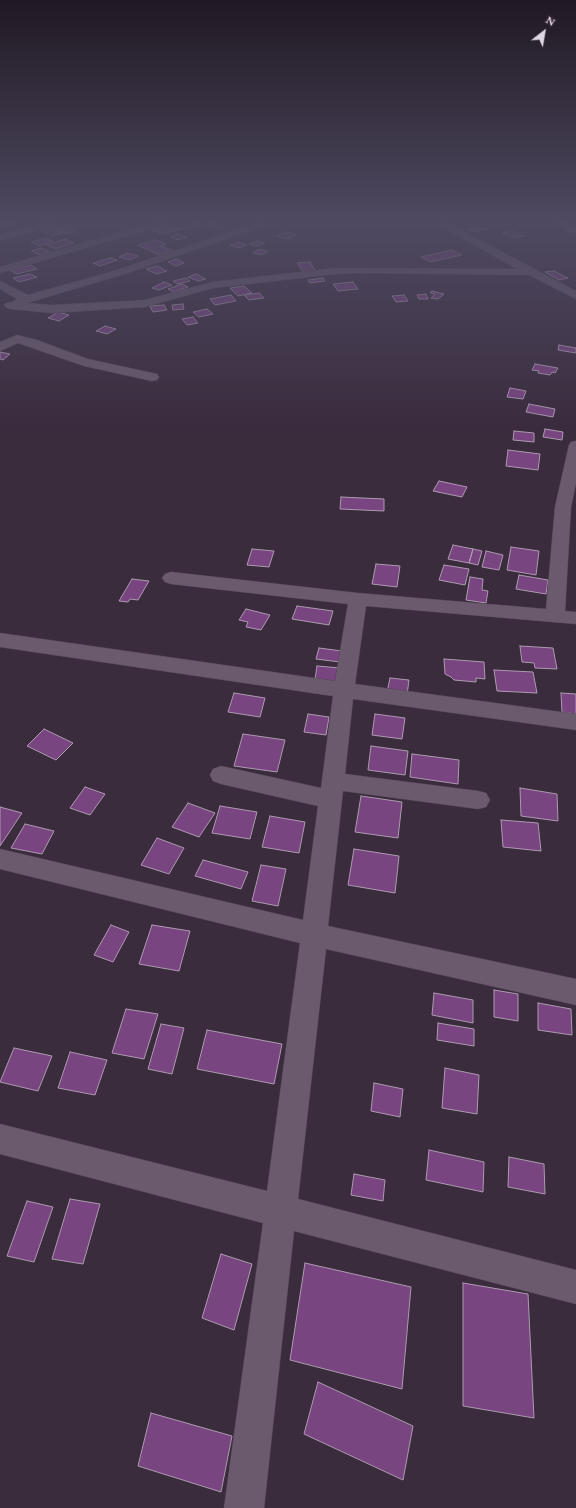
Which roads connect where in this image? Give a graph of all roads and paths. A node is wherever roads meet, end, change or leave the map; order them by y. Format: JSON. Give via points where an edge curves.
{"nodes":[{"id":1,"x":16,"y":293,"type":"edge"},
{"id":2,"x":46,"y":293,"type":"edge"},
{"id":3,"x":181,"y":293,"type":"edge"},
{"id":4,"x":26,"y":299,"type":"junction"},
{"id":5,"x":5,"y":306,"type":"edge"},
{"id":6,"x":0,"y":347,"type":"edge"},
{"id":7,"x":152,"y":377,"type":"dead end"},
{"id":8,"x":576,"y":445,"type":"edge"},
{"id":9,"x":171,"y":578,"type":"dead end"},
{"id":10,"x":358,"y":599,"type":"junction"},
{"id":11,"x":555,"y":616,"type":"junction"},
{"id":12,"x":576,"y":618,"type":"edge"},
{"id":13,"x":1,"y":640,"type":"edge"},
{"id":14,"x":344,"y":690,"type":"junction"},
{"id":15,"x":576,"y":722,"type":"edge"},
{"id":16,"x":222,"y":776,"type":"dead end"},
{"id":17,"x":332,"y":791,"type":"junction"},
{"id":18,"x":478,"y":800,"type":"dead end"},
{"id":19,"x":0,"y":859,"type":"edge"},
{"id":20,"x":314,"y":935,"type":"junction"},
{"id":21,"x":576,"y":992,"type":"edge"},
{"id":22,"x":0,"y":1139,"type":"edge"},
{"id":23,"x":281,"y":1212,"type":"junction"},
{"id":24,"x":576,"y":1287,"type":"edge"},
{"id":25,"x":244,"y":1508,"type":"edge"}],
"edges":[{"from":1,"to":4,"type":"street"},
{"from":2,"to":4,"type":"street"},
{"from":3,"to":5,"type":"street","via":[[145,303],[52,309]]},
{"from":4,"to":5,"type":"street"},
{"from":6,"to":7,"type":"street","via":[[17,339],[84,362]]},
{"from":8,"to":11,"type":"street","via":[[561,519]]},
{"from":9,"to":10,"type":"street"},
{"from":10,"to":11,"type":"street"},
{"from":10,"to":14,"type":"street"},
{"from":11,"to":12,"type":"street"},
{"from":13,"to":14,"type":"street"},
{"from":14,"to":15,"type":"street"},
{"from":14,"to":17,"type":"street"},
{"from":16,"to":17,"type":"street"},
{"from":17,"to":18,"type":"street"},
{"from":17,"to":20,"type":"street"},
{"from":19,"to":20,"type":"street"},
{"from":20,"to":21,"type":"street"},
{"from":20,"to":23,"type":"street"},
{"from":22,"to":23,"type":"street"},
{"from":23,"to":24,"type":"street"},
{"from":23,"to":25,"type":"street"}]}
